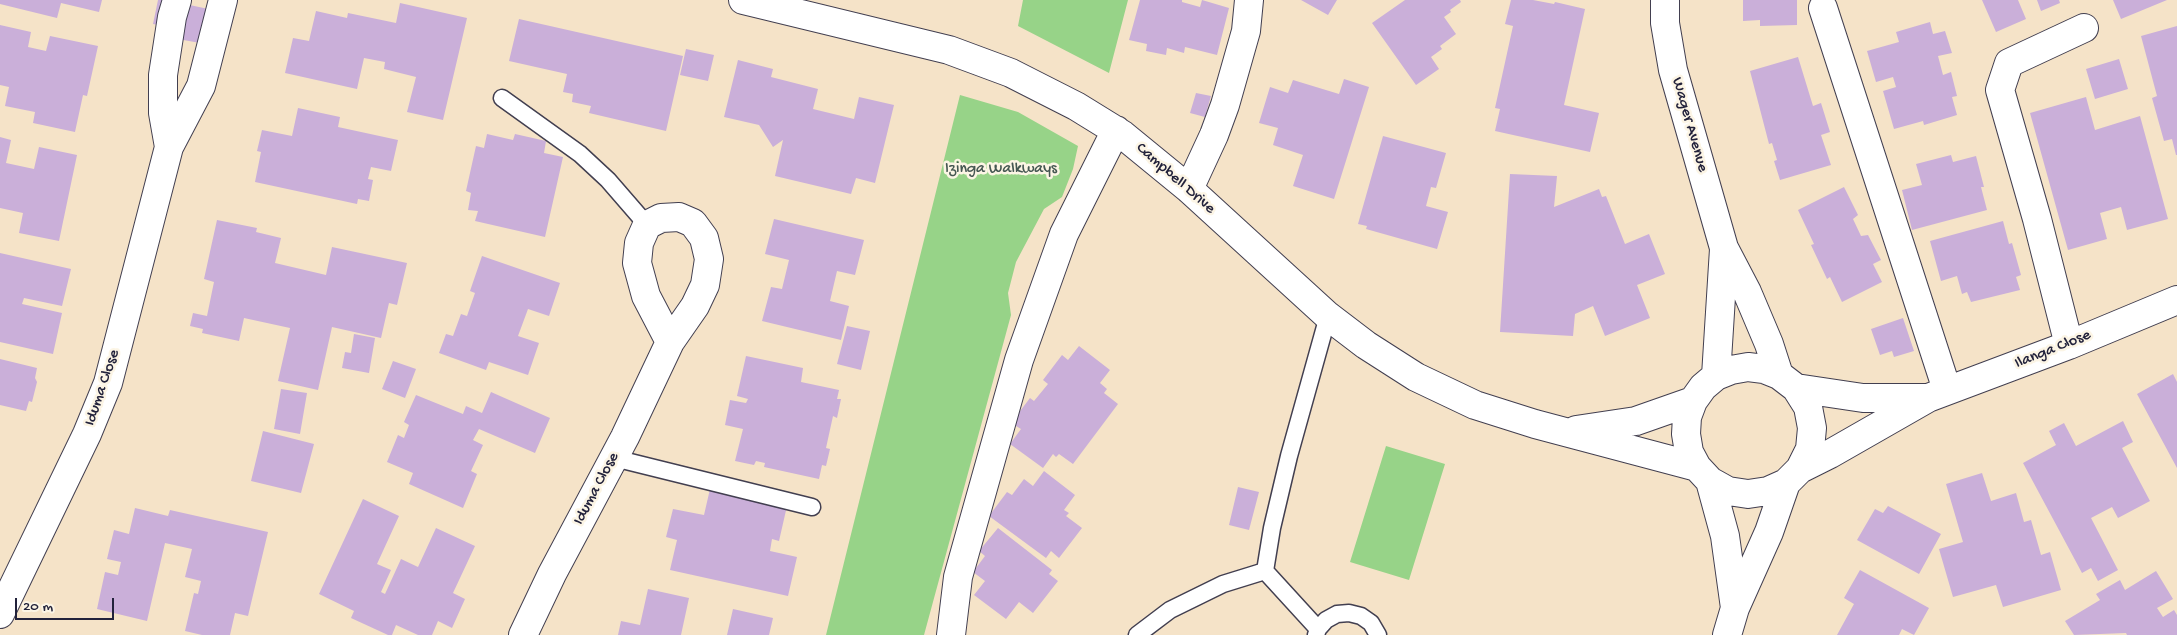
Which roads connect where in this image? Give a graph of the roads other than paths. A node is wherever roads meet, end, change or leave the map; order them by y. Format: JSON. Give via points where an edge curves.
{"nodes":[{"id":1,"x":177,"y":0,"type":"edge"},
{"id":2,"x":223,"y":0,"type":"edge"},
{"id":3,"x":742,"y":0,"type":"edge"},
{"id":4,"x":1249,"y":0,"type":"edge"},
{"id":5,"x":1665,"y":0,"type":"edge"},
{"id":6,"x":1823,"y":8,"type":"dead end"},
{"id":7,"x":2084,"y":28,"type":"dead end"},
{"id":8,"x":502,"y":98,"type":"dead end"},
{"id":9,"x":1116,"y":130,"type":"junction"},
{"id":10,"x":169,"y":147,"type":"junction"},
{"id":11,"x":1189,"y":189,"type":"junction"},
{"id":12,"x":647,"y":225,"type":"junction"},
{"id":13,"x":1724,"y":248,"type":"junction"},
{"id":14,"x":2177,"y":300,"type":"edge"},
{"id":15,"x":1328,"y":316,"type":"junction"},
{"id":16,"x":670,"y":342,"type":"junction"},
{"id":17,"x":2069,"y":345,"type":"junction"},
{"id":18,"x":1716,"y":376,"type":"junction"},
{"id":19,"x":1788,"y":382,"type":"junction"},
{"id":20,"x":1937,"y":394,"type":"junction"},
{"id":21,"x":1693,"y":401,"type":"junction"},
{"id":22,"x":1567,"y":431,"type":"junction"},
{"id":23,"x":614,"y":458,"type":"junction"},
{"id":24,"x":1704,"y":474,"type":"junction"},
{"id":25,"x":1793,"y":476,"type":"junction"},
{"id":26,"x":812,"y":507,"type":"dead end"},
{"id":27,"x":1265,"y":571,"type":"junction"},
{"id":28,"x":1735,"y":608,"type":"junction"},
{"id":29,"x":0,"y":614,"type":"edge"},
{"id":30,"x":1317,"y":632,"type":"edge"},
{"id":31,"x":523,"y":635,"type":"edge"},
{"id":32,"x":951,"y":635,"type":"edge"},
{"id":33,"x":1137,"y":635,"type":"edge"},
{"id":34,"x":1378,"y":635,"type":"edge"},
{"id":35,"x":1727,"y":635,"type":"edge"}],
"edges":[{"from":1,"to":10,"type":"street","name":"Iduma Close","via":[[163,75],[163,113]]},
{"from":2,"to":10,"type":"street","name":"Iduma Close","via":[[201,86]]},
{"from":3,"to":9,"type":"street","name":"Campbell Drive","via":[[949,50],[1011,73]]},
{"from":4,"to":11,"type":"street","via":[[1246,30],[1225,105]]},
{"from":5,"to":13,"type":"street","name":"Wager Avenue","via":[[1665,23],[1673,70]]},
{"from":6,"to":20,"type":"street"},
{"from":7,"to":17,"type":"street","via":[[2009,63],[2000,90]]},
{"from":8,"to":12,"type":"lane","via":[[580,154],[608,180]]},
{"from":9,"to":11,"type":"street","name":"Campbell Drive"},
{"from":9,"to":32,"type":"street","via":[[1064,234],[1019,360],[958,577]]},
{"from":10,"to":29,"type":"street","name":"Iduma Close","via":[[108,383],[87,434]]},
{"from":11,"to":15,"type":"street","name":"Campbell Drive"},
{"from":12,"to":16,"type":"street","via":[[639,243],[637,263],[646,296]]},
{"from":12,"to":16,"type":"street","name":"Iduma Close","via":[[661,218],[679,217],[692,224],[704,238],[710,259],[702,292]]},
{"from":13,"to":18,"type":"street"},
{"from":13,"to":19,"type":"street","via":[[1748,292]]},
{"from":14,"to":17,"type":"street","name":"Ilanga Close"},
{"from":15,"to":22,"type":"street","name":"Campbell Drive","via":[[1366,345],[1416,376],[1475,406]]},
{"from":15,"to":27,"type":"lane","via":[[1289,456]]},
{"from":16,"to":23,"type":"street","name":"Iduma Close"},
{"from":17,"to":20,"type":"street","name":"Ilanga Close"},
{"from":18,"to":19,"type":"street","via":[[1731,370],[1764,369]]},
{"from":18,"to":21,"type":"street"},
{"from":19,"to":20,"type":"street","via":[[1863,398]]},
{"from":19,"to":25,"type":"street","via":[[1808,407],[1812,428],[1810,449]]},
{"from":20,"to":25,"type":"street"},
{"from":21,"to":22,"type":"street","via":[[1636,421]]},
{"from":21,"to":24,"type":"street","via":[[1687,417],[1686,434],[1689,452]]},
{"from":22,"to":24,"type":"street","name":"Campbell Drive"},
{"from":23,"to":26,"type":"lane"},
{"from":23,"to":31,"type":"street","name":"Iduma Close"},
{"from":24,"to":25,"type":"street","via":[[1728,491],[1748,494],[1768,492]]},
{"from":24,"to":28,"type":"street","via":[[1725,536]]},
{"from":25,"to":28,"type":"street"},
{"from":27,"to":30,"type":"lane"},
{"from":27,"to":33,"type":"lane","via":[[1223,584],[1170,610]]},
{"from":28,"to":35,"type":"street"},
{"from":30,"to":34,"type":"lane","via":[[1331,617],[1349,613],[1371,623]]}]}
